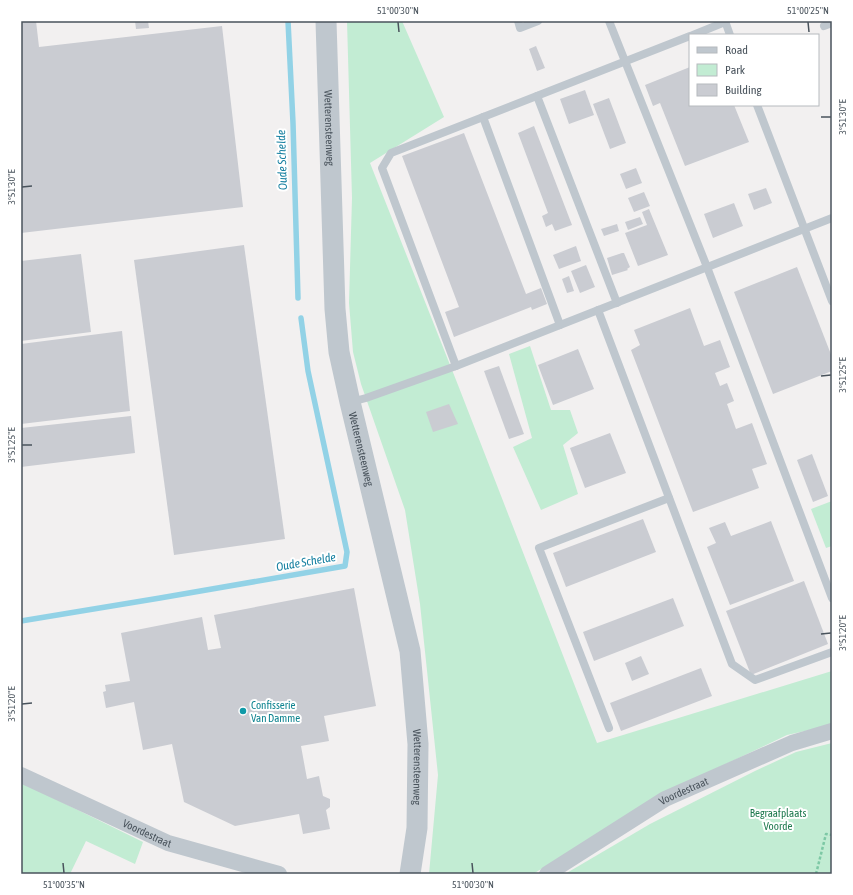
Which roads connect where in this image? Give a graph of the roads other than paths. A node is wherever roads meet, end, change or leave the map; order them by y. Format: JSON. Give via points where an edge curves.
{"nodes":[{"id":1,"x":326,"y":21,"type":"edge"},
{"id":2,"x":518,"y":21,"type":"edge"},
{"id":3,"x":538,"y":21,"type":"edge"},
{"id":4,"x":610,"y":21,"type":"edge"},
{"id":5,"x":725,"y":22,"type":"edge"},
{"id":6,"x":832,"y":23,"type":"edge"},
{"id":7,"x":824,"y":26,"type":"dead end"},
{"id":8,"x":695,"y":34,"type":"edge"},
{"id":9,"x":730,"y":34,"type":"edge"},
{"id":10,"x":689,"y":36,"type":"edge"},
{"id":11,"x":625,"y":62,"type":"junction"},
{"id":12,"x":537,"y":96,"type":"junction"},
{"id":13,"x":757,"y":106,"type":"edge"},
{"id":14,"x":484,"y":117,"type":"junction"},
{"id":15,"x":832,"y":218,"type":"edge"},
{"id":16,"x":804,"y":229,"type":"junction"},
{"id":17,"x":707,"y":267,"type":"junction"},
{"id":18,"x":832,"y":301,"type":"edge"},
{"id":19,"x":617,"y":303,"type":"junction"},
{"id":20,"x":598,"y":310,"type":"junction"},
{"id":21,"x":560,"y":325,"type":"junction"},
{"id":22,"x":456,"y":366,"type":"junction"},
{"id":23,"x":350,"y":402,"type":"junction"},
{"id":24,"x":669,"y":498,"type":"junction"},
{"id":25,"x":832,"y":598,"type":"edge"},
{"id":26,"x":832,"y":652,"type":"edge"},
{"id":27,"x":609,"y":728,"type":"dead end"},
{"id":28,"x":832,"y":731,"type":"edge"},
{"id":29,"x":21,"y":775,"type":"edge"},
{"id":30,"x":279,"y":874,"type":"edge"},
{"id":31,"x":410,"y":874,"type":"edge"},
{"id":32,"x":548,"y":874,"type":"edge"}],
"edges":[{"from":1,"to":23,"type":"street","name":"Wetterensteenweg","via":[[335,309],[339,352]]},
{"from":2,"to":3,"type":"lane","via":[[520,28]]},
{"from":4,"to":11,"type":"lane"},
{"from":5,"to":8,"type":"lane"},
{"from":5,"to":9,"type":"lane"},
{"from":6,"to":7,"type":"lane"},
{"from":10,"to":11,"type":"lane"},
{"from":11,"to":12,"type":"lane"},
{"from":11,"to":17,"type":"lane"},
{"from":12,"to":14,"type":"lane"},
{"from":12,"to":19,"type":"lane"},
{"from":13,"to":16,"type":"lane"},
{"from":14,"to":21,"type":"lane"},
{"from":14,"to":22,"type":"lane","via":[[391,153],[382,168]]},
{"from":15,"to":16,"type":"lane"},
{"from":16,"to":17,"type":"lane"},
{"from":16,"to":18,"type":"lane"},
{"from":17,"to":19,"type":"lane"},
{"from":17,"to":25,"type":"lane"},
{"from":19,"to":20,"type":"lane"},
{"from":20,"to":21,"type":"lane"},
{"from":20,"to":24,"type":"lane"},
{"from":21,"to":22,"type":"lane"},
{"from":22,"to":23,"type":"lane"},
{"from":23,"to":31,"type":"street","name":"Wetterensteenweg","via":[[410,651],[418,744],[417,828]]},
{"from":24,"to":26,"type":"lane","via":[[732,664],[755,680]]},
{"from":24,"to":27,"type":"lane","via":[[539,548]]},
{"from":28,"to":32,"type":"street","name":"Voordestraat","via":[[792,743],[664,799]]},
{"from":29,"to":30,"type":"street","name":"Voordestraat","via":[[168,843]]}]}
